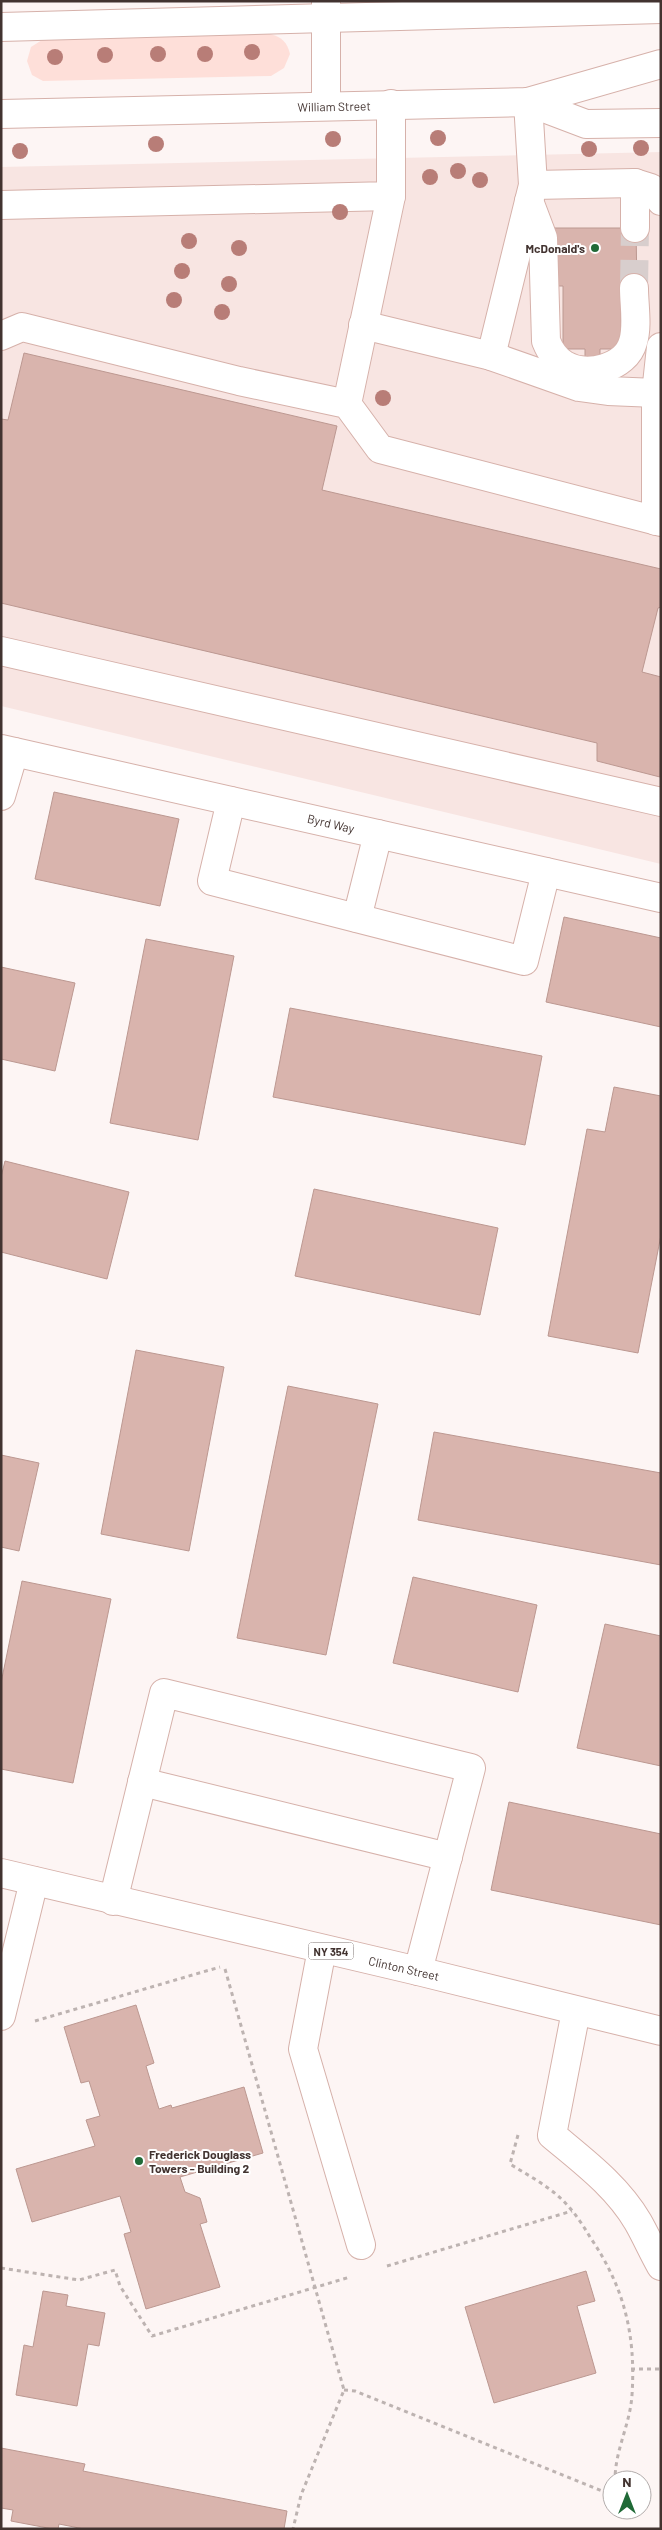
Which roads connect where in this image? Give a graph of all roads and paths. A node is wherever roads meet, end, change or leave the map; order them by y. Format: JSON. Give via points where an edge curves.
{"nodes":[{"id":1,"x":661,"y":9,"type":"edge"},
{"id":2,"x":326,"y":10,"type":"edge"},
{"id":3,"x":1,"y":27,"type":"edge"},
{"id":4,"x":661,"y":64,"type":"edge"},
{"id":5,"x":528,"y":102,"type":"junction"},
{"id":6,"x":391,"y":104,"type":"junction"},
{"id":7,"x":326,"y":106,"type":"junction"},
{"id":8,"x":1,"y":114,"type":"edge"},
{"id":9,"x":661,"y":123,"type":"edge"},
{"id":10,"x":635,"y":183,"type":"junction"},
{"id":11,"x":531,"y":193,"type":"junction"},
{"id":12,"x":391,"y":196,"type":"junction"},
{"id":13,"x":661,"y":201,"type":"edge"},
{"id":14,"x":1,"y":205,"type":"edge"},
{"id":15,"x":635,"y":228,"type":"tunnel mouth"},
{"id":16,"x":634,"y":288,"type":"tunnel mouth"},
{"id":17,"x":364,"y":325,"type":"junction"},
{"id":18,"x":1,"y":336,"type":"edge"},
{"id":19,"x":661,"y":347,"type":"edge"},
{"id":20,"x":491,"y":356,"type":"junction"},
{"id":21,"x":656,"y":393,"type":"junction"},
{"id":22,"x":347,"y":404,"type":"junction"},
{"id":23,"x":658,"y":522,"type":"edge"},
{"id":24,"x":1,"y":651,"type":"edge"},
{"id":25,"x":8,"y":751,"type":"edge"},
{"id":26,"x":1,"y":796,"type":"edge"},
{"id":27,"x":231,"y":801,"type":"junction"},
{"id":28,"x":661,"y":802,"type":"edge"},
{"id":29,"x":378,"y":834,"type":"junction"},
{"id":30,"x":546,"y":872,"type":"junction"},
{"id":31,"x":661,"y":898,"type":"edge"},
{"id":32,"x":357,"y":918,"type":"junction"},
{"id":33,"x":142,"y":1782,"type":"junction"},
{"id":34,"x":448,"y":1857,"type":"junction"},
{"id":35,"x":1,"y":1873,"type":"edge"},
{"id":36,"x":34,"y":1881,"type":"junction"},
{"id":37,"x":113,"y":1901,"type":"junction"},
{"id":38,"x":322,"y":1949,"type":"junction"},
{"id":39,"x":418,"y":1971,"type":"junction"},
{"id":40,"x":576,"y":2010,"type":"junction"},
{"id":41,"x":1,"y":2016,"type":"edge"},
{"id":42,"x":35,"y":2021,"type":"dead end"},
{"id":43,"x":661,"y":2031,"type":"edge"},
{"id":44,"x":361,"y":2245,"type":"dead end"},
{"id":45,"x":661,"y":2266,"type":"edge"},
{"id":46,"x":1,"y":2268,"type":"edge"},
{"id":47,"x":382,"y":2268,"type":"dead end"},
{"id":48,"x":353,"y":2276,"type":"dead end"},
{"id":49,"x":315,"y":2288,"type":"junction"},
{"id":50,"x":631,"y":2369,"type":"junction"},
{"id":51,"x":661,"y":2369,"type":"edge"},
{"id":52,"x":344,"y":2390,"type":"junction"},
{"id":53,"x":616,"y":2470,"type":"edge"},
{"id":54,"x":602,"y":2492,"type":"edge"},
{"id":55,"x":293,"y":2529,"type":"edge"}],
"edges":[{"from":1,"to":2,"type":"main road"},
{"from":2,"to":3,"type":"main road"},
{"from":2,"to":7,"type":"main road"},
{"from":4,"to":5,"type":"main road","name":"William Street"},
{"from":5,"to":6,"type":"main road","name":"William Street"},
{"from":5,"to":9,"type":"main road","via":[[586,124]]},
{"from":5,"to":11,"type":"main road"},
{"from":6,"to":7,"type":"main road","name":"William Street"},
{"from":6,"to":12,"type":"main road"},
{"from":7,"to":8,"type":"main road","name":"William Street"},
{"from":10,"to":11,"type":"main road"},
{"from":10,"to":13,"type":"main road","via":[[650,188]]},
{"from":10,"to":15,"type":"main road"},
{"from":11,"to":16,"type":"main road","via":[[543,238],[546,341],[565,366],[580,370],[611,367],[625,357],[633,343]]},
{"from":11,"to":20,"type":"main road"},
{"from":12,"to":14,"type":"main road"},
{"from":12,"to":17,"type":"main road"},
{"from":17,"to":20,"type":"main road"},
{"from":17,"to":22,"type":"main road"},
{"from":18,"to":22,"type":"main road","via":[[22,326],[229,379]]},
{"from":19,"to":21,"type":"main road"},
{"from":20,"to":21,"type":"main road","via":[[579,387]]},
{"from":21,"to":23,"type":"main road"},
{"from":22,"to":23,"type":"main road","via":[[380,449]]},
{"from":24,"to":28,"type":"main road"},
{"from":25,"to":26,"type":"main road"},
{"from":25,"to":27,"type":"main road","name":"Byrd Way"},
{"from":27,"to":29,"type":"main road","name":"Byrd Way"},
{"from":27,"to":32,"type":"main road","via":[[212,881]]},
{"from":29,"to":30,"type":"main road","name":"Byrd Way"},
{"from":29,"to":32,"type":"main road"},
{"from":30,"to":31,"type":"main road","name":"Byrd Way"},
{"from":30,"to":32,"type":"main road","via":[[524,961]]},
{"from":33,"to":34,"type":"main road"},
{"from":33,"to":34,"type":"main road","via":[[164,1693],[423,1756],[471,1768]]},
{"from":33,"to":37,"type":"main road"},
{"from":34,"to":39,"type":"main road"},
{"from":35,"to":36,"type":"main road","name":"Clinton Street","number":"NY 354"},
{"from":36,"to":37,"type":"main road","name":"Clinton Street","number":"NY 354"},
{"from":36,"to":41,"type":"main road"},
{"from":37,"to":38,"type":"main road","name":"Clinton Street","number":"NY 354"},
{"from":38,"to":39,"type":"main road","name":"Clinton Street","number":"NY 354"},
{"from":38,"to":44,"type":"main road","via":[[303,2049]]},
{"from":39,"to":40,"type":"main road","name":"Clinton Street","number":"NY 354"},
{"from":40,"to":43,"type":"main road","name":"Clinton Street","number":"NY 354"},
{"from":40,"to":45,"type":"main road","via":[[552,2135],[599,2174],[622,2201],[637,2220]]},
{"from":42,"to":49,"type":"path","via":[[223,1968]]},
{"from":46,"to":49,"type":"path","via":[[79,2280],[115,2270],[120,2286],[152,2336]]},
{"from":47,"to":50,"type":"path","via":[[572,2211],[618,2284],[626,2309]]},
{"from":48,"to":49,"type":"path"},
{"from":49,"to":52,"type":"path"},
{"from":50,"to":51,"type":"path"},
{"from":50,"to":53,"type":"path","via":[[632,2395]]},
{"from":52,"to":54,"type":"path","via":[[355,2391]]},
{"from":52,"to":55,"type":"path","via":[[301,2495]]}]}
